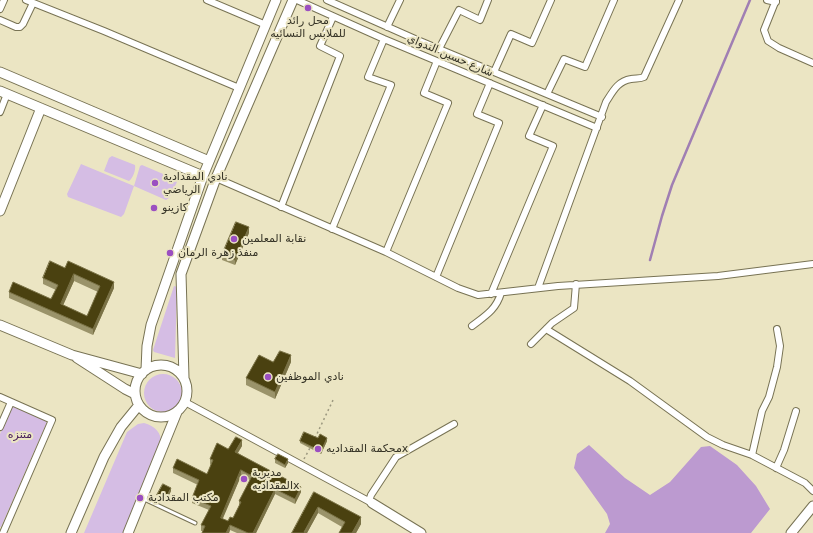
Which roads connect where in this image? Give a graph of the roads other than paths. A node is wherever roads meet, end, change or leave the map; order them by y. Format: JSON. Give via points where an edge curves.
{"nodes":[{"id":1,"x":4,"y":0,"type":"edge"},
{"id":2,"x":26,"y":0,"type":"edge"},
{"id":3,"x":207,"y":0,"type":"edge"},
{"id":4,"x":276,"y":0,"type":"edge"},
{"id":5,"x":293,"y":0,"type":"edge"},
{"id":6,"x":297,"y":0,"type":"edge"},
{"id":7,"x":327,"y":0,"type":"edge"},
{"id":8,"x":400,"y":0,"type":"edge"},
{"id":9,"x":488,"y":0,"type":"edge"},
{"id":10,"x":551,"y":0,"type":"edge"},
{"id":11,"x":614,"y":0,"type":"edge"},
{"id":12,"x":679,"y":0,"type":"edge"},
{"id":13,"x":768,"y":0,"type":"edge"},
{"id":14,"x":776,"y":1,"type":"edge"},
{"id":15,"x":33,"y":3,"type":"junction"},
{"id":16,"x":0,"y":9,"type":"edge"},
{"id":17,"x":333,"y":16,"type":"junction"},
{"id":18,"x":0,"y":20,"type":"edge"},
{"id":19,"x":266,"y":25,"type":"junction"},
{"id":20,"x":388,"y":27,"type":"junction"},
{"id":21,"x":384,"y":39,"type":"junction"},
{"id":22,"x":439,"y":49,"type":"junction"},
{"id":23,"x":437,"y":61,"type":"junction"},
{"id":24,"x":813,"y":63,"type":"edge"},
{"id":25,"x":0,"y":72,"type":"edge"},
{"id":26,"x":494,"y":72,"type":"junction"},
{"id":27,"x":490,"y":83,"type":"junction"},
{"id":28,"x":238,"y":88,"type":"junction"},
{"id":29,"x":4,"y":92,"type":"edge"},
{"id":30,"x":547,"y":94,"type":"junction"},
{"id":31,"x":543,"y":105,"type":"junction"},
{"id":32,"x":42,"y":108,"type":"junction"},
{"id":33,"x":0,"y":112,"type":"edge"},
{"id":34,"x":602,"y":117,"type":"junction"},
{"id":35,"x":597,"y":128,"type":"junction"},
{"id":36,"x":209,"y":161,"type":"junction"},
{"id":37,"x":203,"y":176,"type":"junction"},
{"id":38,"x":216,"y":178,"type":"junction"},
{"id":39,"x":281,"y":207,"type":"junction"},
{"id":40,"x":0,"y":209,"type":"edge"},
{"id":41,"x":332,"y":229,"type":"junction"},
{"id":42,"x":386,"y":252,"type":"junction"},
{"id":43,"x":813,"y":264,"type":"edge"},
{"id":44,"x":436,"y":277,"type":"junction"},
{"id":45,"x":576,"y":284,"type":"junction"},
{"id":46,"x":538,"y":288,"type":"junction"},
{"id":47,"x":500,"y":293,"type":"junction"},
{"id":48,"x":491,"y":294,"type":"junction"},
{"id":49,"x":0,"y":325,"type":"edge"},
{"id":50,"x":472,"y":326,"type":"dead end"},
{"id":51,"x":546,"y":329,"type":"junction"},
{"id":52,"x":777,"y":329,"type":"dead end"},
{"id":53,"x":531,"y":344,"type":"dead end"},
{"id":54,"x":72,"y":355,"type":"junction"},
{"id":55,"x":144,"y":372,"type":"junction"},
{"id":56,"x":184,"y":378,"type":"junction"},
{"id":57,"x":135,"y":394,"type":"junction"},
{"id":58,"x":0,"y":397,"type":"edge"},
{"id":59,"x":11,"y":402,"type":"junction"},
{"id":60,"x":185,"y":402,"type":"junction"},
{"id":61,"x":139,"y":405,"type":"junction"},
{"id":62,"x":796,"y":411,"type":"dead end"},
{"id":63,"x":177,"y":412,"type":"junction"},
{"id":64,"x":454,"y":424,"type":"dead end"},
{"id":65,"x":0,"y":427,"type":"edge"},
{"id":66,"x":752,"y":454,"type":"junction"},
{"id":67,"x":776,"y":468,"type":"junction"},
{"id":68,"x":813,"y":491,"type":"edge"},
{"id":69,"x":142,"y":499,"type":"junction"},
{"id":70,"x":371,"y":502,"type":"junction"},
{"id":71,"x":813,"y":506,"type":"edge"},
{"id":72,"x":195,"y":522,"type":"dead end"},
{"id":73,"x":3,"y":533,"type":"edge"},
{"id":74,"x":71,"y":533,"type":"edge"},
{"id":75,"x":128,"y":533,"type":"edge"},
{"id":76,"x":421,"y":533,"type":"edge"},
{"id":77,"x":791,"y":533,"type":"edge"}],
"edges":[{"from":1,"to":16,"type":"street"},
{"from":2,"to":15,"type":"street"},
{"from":3,"to":19,"type":"street"},
{"from":4,"to":19,"type":"main road"},
{"from":5,"to":38,"type":"main road"},
{"from":6,"to":17,"type":"street","name":"شارع حسين الندواي"},
{"from":7,"to":20,"type":"street","name":"شارع حسين الندواي"},
{"from":8,"to":20,"type":"street"},
{"from":9,"to":22,"type":"street","via":[[480,20],[458,10]]},
{"from":10,"to":26,"type":"street","via":[[532,43],[511,34]]},
{"from":11,"to":30,"type":"street","via":[[585,67],[564,59]]},
{"from":12,"to":34,"type":"street","via":[[644,77],[625,80],[615,87],[606,102]]},
{"from":13,"to":14,"type":"street"},
{"from":14,"to":24,"type":"street","via":[[764,30],[768,41]]},
{"from":15,"to":18,"type":"street","via":[[20,27]]},
{"from":15,"to":28,"type":"street"},
{"from":17,"to":21,"type":"street","name":"شارع حسين الندواي"},
{"from":17,"to":39,"type":"street","via":[[320,46],[340,56]]},
{"from":19,"to":28,"type":"main road"},
{"from":20,"to":22,"type":"street","name":"شارع حسين الندواي"},
{"from":21,"to":23,"type":"street","name":"شارع حسين الندواي"},
{"from":21,"to":41,"type":"street","via":[[368,77],[391,85]]},
{"from":22,"to":26,"type":"street","name":"شارع حسين الندواي"},
{"from":23,"to":27,"type":"street","name":"شارع حسين الندواي"},
{"from":23,"to":42,"type":"street","via":[[424,93],[448,103]]},
{"from":25,"to":36,"type":"main road"},
{"from":26,"to":30,"type":"street","name":"شارع حسين الندواي"},
{"from":27,"to":31,"type":"street","name":"شارع حسين الندواي"},
{"from":27,"to":44,"type":"street","via":[[477,114],[499,123]]},
{"from":28,"to":36,"type":"main road"},
{"from":29,"to":32,"type":"main road"},
{"from":29,"to":33,"type":"street"},
{"from":30,"to":34,"type":"street","name":"شارع حسين الندواي"},
{"from":31,"to":35,"type":"street","name":"شارع حسين الندواي"},
{"from":31,"to":48,"type":"street","via":[[529,136],[553,146]]},
{"from":32,"to":37,"type":"main road"},
{"from":32,"to":40,"type":"main road"},
{"from":34,"to":35,"type":"street"},
{"from":35,"to":46,"type":"street"},
{"from":36,"to":37,"type":"main road"},
{"from":37,"to":55,"type":"main road","via":[[151,325]]},
{"from":38,"to":39,"type":"street"},
{"from":38,"to":56,"type":"main road","via":[[181,274]]},
{"from":39,"to":41,"type":"street"},
{"from":41,"to":42,"type":"street"},
{"from":42,"to":44,"type":"street"},
{"from":43,"to":45,"type":"street","via":[[718,276]]},
{"from":44,"to":48,"type":"street","via":[[478,295]]},
{"from":45,"to":46,"type":"street"},
{"from":45,"to":51,"type":"street","via":[[574,308]]},
{"from":46,"to":47,"type":"street"},
{"from":47,"to":48,"type":"street"},
{"from":47,"to":50,"type":"street","via":[[498,302],[492,310]]},
{"from":49,"to":54,"type":"main road"},
{"from":51,"to":53,"type":"street"},
{"from":51,"to":66,"type":"street","via":[[630,382],[707,437]]},
{"from":52,"to":66,"type":"street","via":[[780,346],[777,366],[769,397],[762,411]]},
{"from":54,"to":55,"type":"main road"},
{"from":54,"to":57,"type":"main road"},
{"from":55,"to":56,"type":"main road","via":[[156,366],[166,366],[176,370]]},
{"from":55,"to":57,"type":"main road","via":[[136,384]]},
{"from":56,"to":60,"type":"main road","via":[[187,388]]},
{"from":57,"to":61,"type":"main road"},
{"from":58,"to":59,"type":"street"},
{"from":59,"to":65,"type":"street"},
{"from":59,"to":73,"type":"street","via":[[52,420]]},
{"from":60,"to":63,"type":"main road"},
{"from":60,"to":70,"type":"street"},
{"from":61,"to":63,"type":"main road","via":[[156,417],[167,417]]},
{"from":61,"to":74,"type":"main road","via":[[121,427],[104,457]]},
{"from":62,"to":67,"type":"street"},
{"from":63,"to":69,"type":"main road"},
{"from":64,"to":70,"type":"street","via":[[396,456],[371,495]]},
{"from":66,"to":67,"type":"street"},
{"from":67,"to":68,"type":"street","via":[[805,483]]},
{"from":69,"to":72,"type":"lane"},
{"from":69,"to":75,"type":"main road"},
{"from":70,"to":76,"type":"main road"},
{"from":71,"to":77,"type":"main road"}]}
